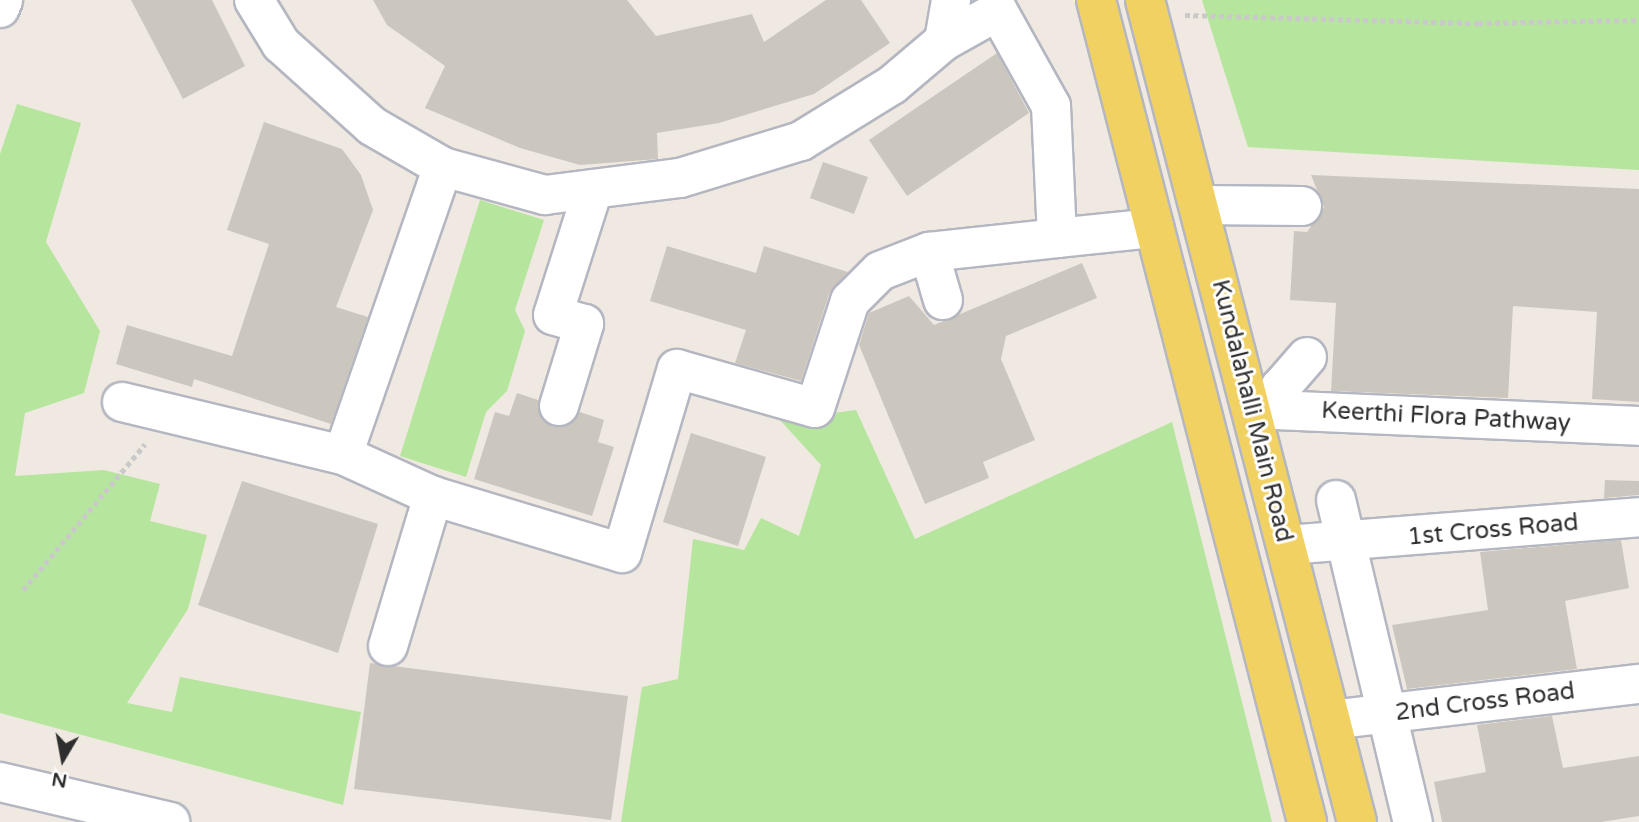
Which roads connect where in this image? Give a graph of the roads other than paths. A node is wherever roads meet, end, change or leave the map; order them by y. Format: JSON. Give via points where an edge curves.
{"nodes":[{"id":1,"x":3,"y":0,"type":"edge"},
{"id":2,"x":254,"y":0,"type":"edge"},
{"id":3,"x":951,"y":0,"type":"edge"},
{"id":4,"x":1096,"y":0,"type":"edge"},
{"id":5,"x":1147,"y":7,"type":"edge"},
{"id":6,"x":0,"y":8,"type":"edge"},
{"id":7,"x":944,"y":41,"type":"junction"},
{"id":8,"x":443,"y":167,"type":"junction"},
{"id":9,"x":592,"y":193,"type":"junction"},
{"id":10,"x":1199,"y":205,"type":"junction"},
{"id":11,"x":1302,"y":206,"type":"dead end"},
{"id":12,"x":1154,"y":229,"type":"junction"},
{"id":13,"x":1057,"y":239,"type":"junction"},
{"id":14,"x":929,"y":252,"type":"junction"},
{"id":15,"x":943,"y":300,"type":"dead end"},
{"id":16,"x":1307,"y":357,"type":"dead end"},
{"id":17,"x":122,"y":402,"type":"dead end"},
{"id":18,"x":559,"y":406,"type":"dead end"},
{"id":19,"x":1264,"y":409,"type":"junction"},
{"id":20,"x":1639,"y":426,"type":"edge"},
{"id":21,"x":342,"y":455,"type":"junction"},
{"id":22,"x":433,"y":496,"type":"junction"},
{"id":23,"x":1336,"y":500,"type":"dead end"},
{"id":24,"x":1639,"y":517,"type":"edge"},
{"id":25,"x":1346,"y":542,"type":"junction"},
{"id":26,"x":1287,"y":545,"type":"junction"},
{"id":27,"x":388,"y":646,"type":"dead end"},
{"id":28,"x":1639,"y":684,"type":"edge"},
{"id":29,"x":1387,"y":713,"type":"junction"},
{"id":30,"x":1331,"y":720,"type":"junction"},
{"id":31,"x":0,"y":782,"type":"edge"},
{"id":32,"x":170,"y":822,"type":"edge"},
{"id":33,"x":1307,"y":822,"type":"edge"},
{"id":34,"x":1357,"y":822,"type":"edge"},
{"id":35,"x":1413,"y":822,"type":"edge"}],
"edges":[{"from":1,"to":6,"type":"street"},
{"from":2,"to":8,"type":"street","via":[[281,44],[372,126]]},
{"from":3,"to":7,"type":"street"},
{"from":4,"to":12,"type":"main road","name":"Kundalahalli Main Road"},
{"from":5,"to":10,"type":"main road","name":"Kundalahalli Main Road"},
{"from":7,"to":9,"type":"street","via":[[892,85],[801,141],[680,178]]},
{"from":7,"to":13,"type":"street","via":[[998,11],[1051,106]]},
{"from":8,"to":9,"type":"street","via":[[545,194]]},
{"from":8,"to":21,"type":"street"},
{"from":9,"to":18,"type":"street","via":[[552,315],[584,324]]},
{"from":10,"to":11,"type":"street"},
{"from":10,"to":19,"type":"main road","name":"Kundalahalli Main Road"},
{"from":12,"to":13,"type":"street"},
{"from":12,"to":33,"type":"main road","name":"Kundalahalli Main Road"},
{"from":13,"to":14,"type":"street"},
{"from":14,"to":15,"type":"street"},
{"from":14,"to":22,"type":"street","via":[[880,271],[850,301],[815,408],[677,369],[622,553]]},
{"from":16,"to":19,"type":"street"},
{"from":17,"to":21,"type":"street"},
{"from":19,"to":20,"type":"street","name":"Keerthi Flora Pathway"},
{"from":19,"to":26,"type":"main road","name":"Kundalahalli Main Road"},
{"from":21,"to":22,"type":"street"},
{"from":22,"to":27,"type":"street"},
{"from":23,"to":25,"type":"street"},
{"from":24,"to":25,"type":"street","name":"1st Cross Road"},
{"from":25,"to":26,"type":"street","name":"1st Cross Road"},
{"from":25,"to":29,"type":"street"},
{"from":26,"to":30,"type":"main road","name":"Kundalahalli Main Road"},
{"from":28,"to":29,"type":"street","name":"2nd Cross Road"},
{"from":29,"to":30,"type":"street","name":"2nd Cross Road"},
{"from":29,"to":35,"type":"street"},
{"from":30,"to":34,"type":"main road","name":"Kundalahalli Main Road"},
{"from":31,"to":32,"type":"street"}]}
